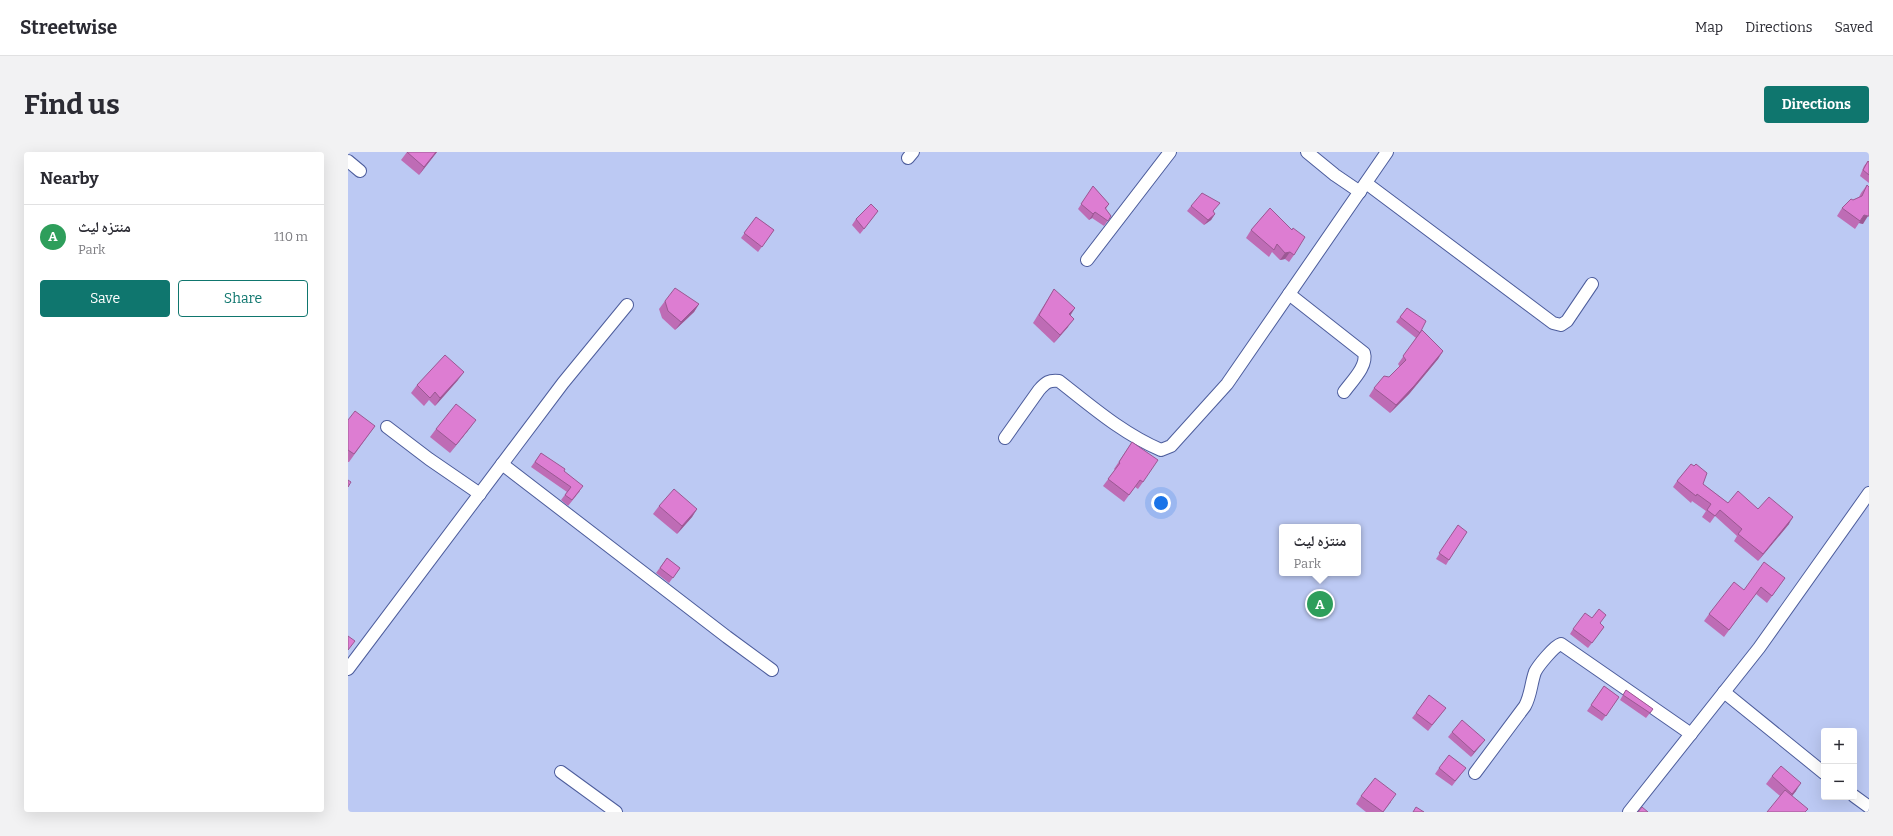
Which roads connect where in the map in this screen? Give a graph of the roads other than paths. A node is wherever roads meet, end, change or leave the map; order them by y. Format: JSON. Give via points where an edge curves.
{"nodes":[{"id":1,"x":1170,"y":152,"type":"edge"},
{"id":2,"x":1307,"y":152,"type":"edge"},
{"id":3,"x":1387,"y":152,"type":"edge"},
{"id":4,"x":348,"y":161,"type":"edge"},
{"id":5,"x":360,"y":171,"type":"dead end"},
{"id":6,"x":1363,"y":187,"type":"junction"},
{"id":7,"x":1087,"y":260,"type":"dead end"},
{"id":8,"x":1592,"y":284,"type":"dead end"},
{"id":9,"x":1289,"y":294,"type":"junction"},
{"id":10,"x":627,"y":306,"type":"dead end"},
{"id":11,"x":1344,"y":392,"type":"dead end"},
{"id":12,"x":387,"y":427,"type":"dead end"},
{"id":13,"x":1005,"y":438,"type":"dead end"},
{"id":14,"x":502,"y":464,"type":"junction"},
{"id":15,"x":1869,"y":493,"type":"edge"},
{"id":16,"x":480,"y":494,"type":"junction"},
{"id":17,"x":348,"y":669,"type":"edge"},
{"id":18,"x":772,"y":670,"type":"dead end"},
{"id":19,"x":1724,"y":692,"type":"junction"},
{"id":20,"x":1691,"y":734,"type":"junction"},
{"id":21,"x":1821,"y":771,"type":"edge"},
{"id":22,"x":561,"y":772,"type":"dead end"},
{"id":23,"x":1475,"y":773,"type":"dead end"},
{"id":24,"x":1857,"y":798,"type":"edge"},
{"id":25,"x":1869,"y":807,"type":"edge"},
{"id":26,"x":616,"y":812,"type":"edge"},
{"id":27,"x":1629,"y":812,"type":"edge"}],
"edges":[{"from":1,"to":7,"type":"street"},
{"from":2,"to":6,"type":"street","via":[[1335,175]]},
{"from":3,"to":6,"type":"street"},
{"from":4,"to":5,"type":"street"},
{"from":6,"to":8,"type":"street","via":[[1553,323],[1561,324],[1568,321]]},
{"from":6,"to":9,"type":"street"},
{"from":9,"to":11,"type":"street","via":[[1364,353],[1364,364]]},
{"from":9,"to":13,"type":"street","via":[[1227,384],[1171,446],[1161,450],[1148,444],[1112,423],[1059,381],[1051,380],[1039,390]]},
{"from":10,"to":14,"type":"street","via":[[563,383]]},
{"from":12,"to":16,"type":"street"},
{"from":14,"to":16,"type":"street"},
{"from":14,"to":18,"type":"street"},
{"from":15,"to":19,"type":"street","via":[[1760,648]]},
{"from":16,"to":17,"type":"street"},
{"from":19,"to":20,"type":"street"},
{"from":19,"to":21,"type":"street"},
{"from":20,"to":23,"type":"street","via":[[1561,644],[1555,647],[1536,671],[1525,706]]},
{"from":20,"to":27,"type":"street"},
{"from":22,"to":26,"type":"street"},
{"from":24,"to":25,"type":"street"}]}
